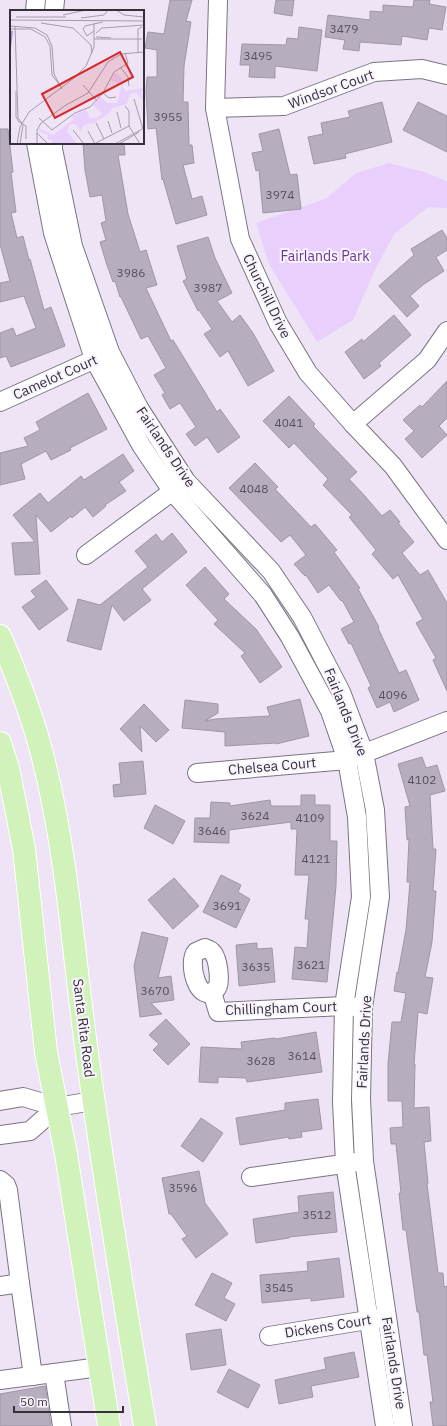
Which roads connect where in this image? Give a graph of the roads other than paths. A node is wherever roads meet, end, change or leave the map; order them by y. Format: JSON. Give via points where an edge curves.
{"nodes":[{"id":1,"x":36,"y":0,"type":"edge"},
{"id":2,"x":55,"y":0,"type":"edge"},
{"id":3,"x":218,"y":0,"type":"edge"},
{"id":4,"x":35,"y":10,"type":"edge"},
{"id":5,"x":54,"y":10,"type":"edge"},
{"id":6,"x":447,"y":75,"type":"edge"},
{"id":7,"x":215,"y":108,"type":"junction"},
{"id":8,"x":36,"y":144,"type":"edge"},
{"id":9,"x":53,"y":144,"type":"edge"},
{"id":10,"x":447,"y":331,"type":"edge"},
{"id":11,"x":102,"y":356,"type":"junction"},
{"id":12,"x":0,"y":402,"type":"edge"},
{"id":13,"x":353,"y":424,"type":"junction"},
{"id":14,"x":179,"y":486,"type":"junction"},
{"id":15,"x":447,"y":540,"type":"edge"},
{"id":16,"x":86,"y":555,"type":"dead end"},
{"id":17,"x":0,"y":636,"type":"edge"},
{"id":18,"x":447,"y":721,"type":"edge"},
{"id":19,"x":0,"y":743,"type":"edge"},
{"id":20,"x":364,"y":753,"type":"junction"},
{"id":21,"x":347,"y":760,"type":"junction"},
{"id":22,"x":4,"y":769,"type":"edge"},
{"id":23,"x":197,"y":772,"type":"dead end"},
{"id":24,"x":212,"y":992,"type":"dead end"},
{"id":25,"x":344,"y":1006,"type":"junction"},
{"id":26,"x":363,"y":1007,"type":"junction"},
{"id":27,"x":0,"y":1101,"type":"edge"},
{"id":28,"x":94,"y":1101,"type":"junction"},
{"id":29,"x":57,"y":1107,"type":"junction"},
{"id":30,"x":0,"y":1135,"type":"edge"},
{"id":31,"x":364,"y":1161,"type":"junction"},
{"id":32,"x":345,"y":1163,"type":"junction"},
{"id":33,"x":251,"y":1177,"type":"dead end"},
{"id":34,"x":0,"y":1180,"type":"edge"},
{"id":35,"x":20,"y":1283,"type":"junction"},
{"id":36,"x":0,"y":1286,"type":"edge"},
{"id":37,"x":378,"y":1318,"type":"junction"},
{"id":38,"x":269,"y":1336,"type":"dead end"},
{"id":39,"x":100,"y":1367,"type":"junction"},
{"id":40,"x":54,"y":1373,"type":"junction"},
{"id":41,"x":33,"y":1376,"type":"junction"},
{"id":42,"x":0,"y":1380,"type":"edge"},
{"id":43,"x":62,"y":1426,"type":"edge"},
{"id":44,"x":109,"y":1426,"type":"edge"},
{"id":45,"x":145,"y":1426,"type":"edge"},
{"id":46,"x":385,"y":1426,"type":"edge"},
{"id":47,"x":403,"y":1426,"type":"edge"}],
"edges":[{"from":1,"to":4,"type":"street"},
{"from":2,"to":5,"type":"street"},
{"from":3,"to":7,"type":"street","name":"Churchill Drive"},
{"from":6,"to":7,"type":"street","name":"Windsor Court","via":[[422,69],[374,72],[284,106]]},
{"from":7,"to":13,"type":"street","name":"Churchill Drive","via":[[240,239],[278,323],[308,373]]},
{"from":8,"to":11,"type":"street","name":"Fairlands Drive","via":[[53,233]]},
{"from":9,"to":11,"type":"street","name":"Fairlands Drive","via":[[73,246]]},
{"from":10,"to":13,"type":"street","via":[[428,360]]},
{"from":11,"to":12,"type":"street","name":"Camelot Court"},
{"from":11,"to":14,"type":"street","name":"Fairlands Drive","via":[[139,408]]},
{"from":13,"to":15,"type":"street","name":"Churchill Drive","via":[[393,466]]},
{"from":14,"to":16,"type":"street"},
{"from":14,"to":20,"type":"street","name":"Fairlands Drive","via":[[271,571],[302,617],[341,692]]},
{"from":14,"to":21,"type":"street","name":"Fairlands Drive","via":[[263,595],[290,637],[330,711]]},
{"from":17,"to":28,"type":"main road","name":"Santa Rita Road","via":[[22,688],[43,758],[60,839]]},
{"from":18,"to":20,"type":"street","name":"Chelsea Court"},
{"from":19,"to":22,"type":"main road"},
{"from":20,"to":21,"type":"street","name":"Chelsea Court"},
{"from":20,"to":26,"type":"street","name":"Fairlands Drive","via":[[375,810],[380,897]]},
{"from":21,"to":23,"type":"street","name":"Chelsea Court"},
{"from":21,"to":25,"type":"street","name":"Fairlands Drive","via":[[357,817],[361,897]]},
{"from":22,"to":29,"type":"main road","via":[[24,849],[46,1052]]},
{"from":24,"to":25,"type":"street","name":"Chillingham Court","via":[[218,1012]]},
{"from":25,"to":26,"type":"street","name":"Chillingham Court"},
{"from":25,"to":32,"type":"street","name":"Fairlands Drive","via":[[342,1102]]},
{"from":26,"to":31,"type":"street","name":"Fairlands Drive","via":[[361,1099]]},
{"from":27,"to":29,"type":"street","via":[[23,1098]]},
{"from":28,"to":29,"type":"street"},
{"from":28,"to":45,"type":"main road","name":"Santa Rita Road"},
{"from":29,"to":30,"type":"street","via":[[30,1131]]},
{"from":29,"to":39,"type":"main road"},
{"from":31,"to":32,"type":"street"},
{"from":31,"to":37,"type":"street","name":"Fairlands Drive"},
{"from":32,"to":33,"type":"street"},
{"from":32,"to":37,"type":"street","name":"Fairlands Drive"},
{"from":34,"to":35,"type":"street","via":[[8,1190]]},
{"from":35,"to":36,"type":"street"},
{"from":35,"to":41,"type":"street"},
{"from":37,"to":38,"type":"street","name":"Dickens Court"},
{"from":37,"to":46,"type":"street","name":"Fairlands Drive"},
{"from":37,"to":47,"type":"street","name":"Fairlands Drive"},
{"from":39,"to":40,"type":"street"},
{"from":39,"to":44,"type":"main road"},
{"from":40,"to":41,"type":"street"},
{"from":40,"to":43,"type":"street"},
{"from":41,"to":42,"type":"street"}]}
